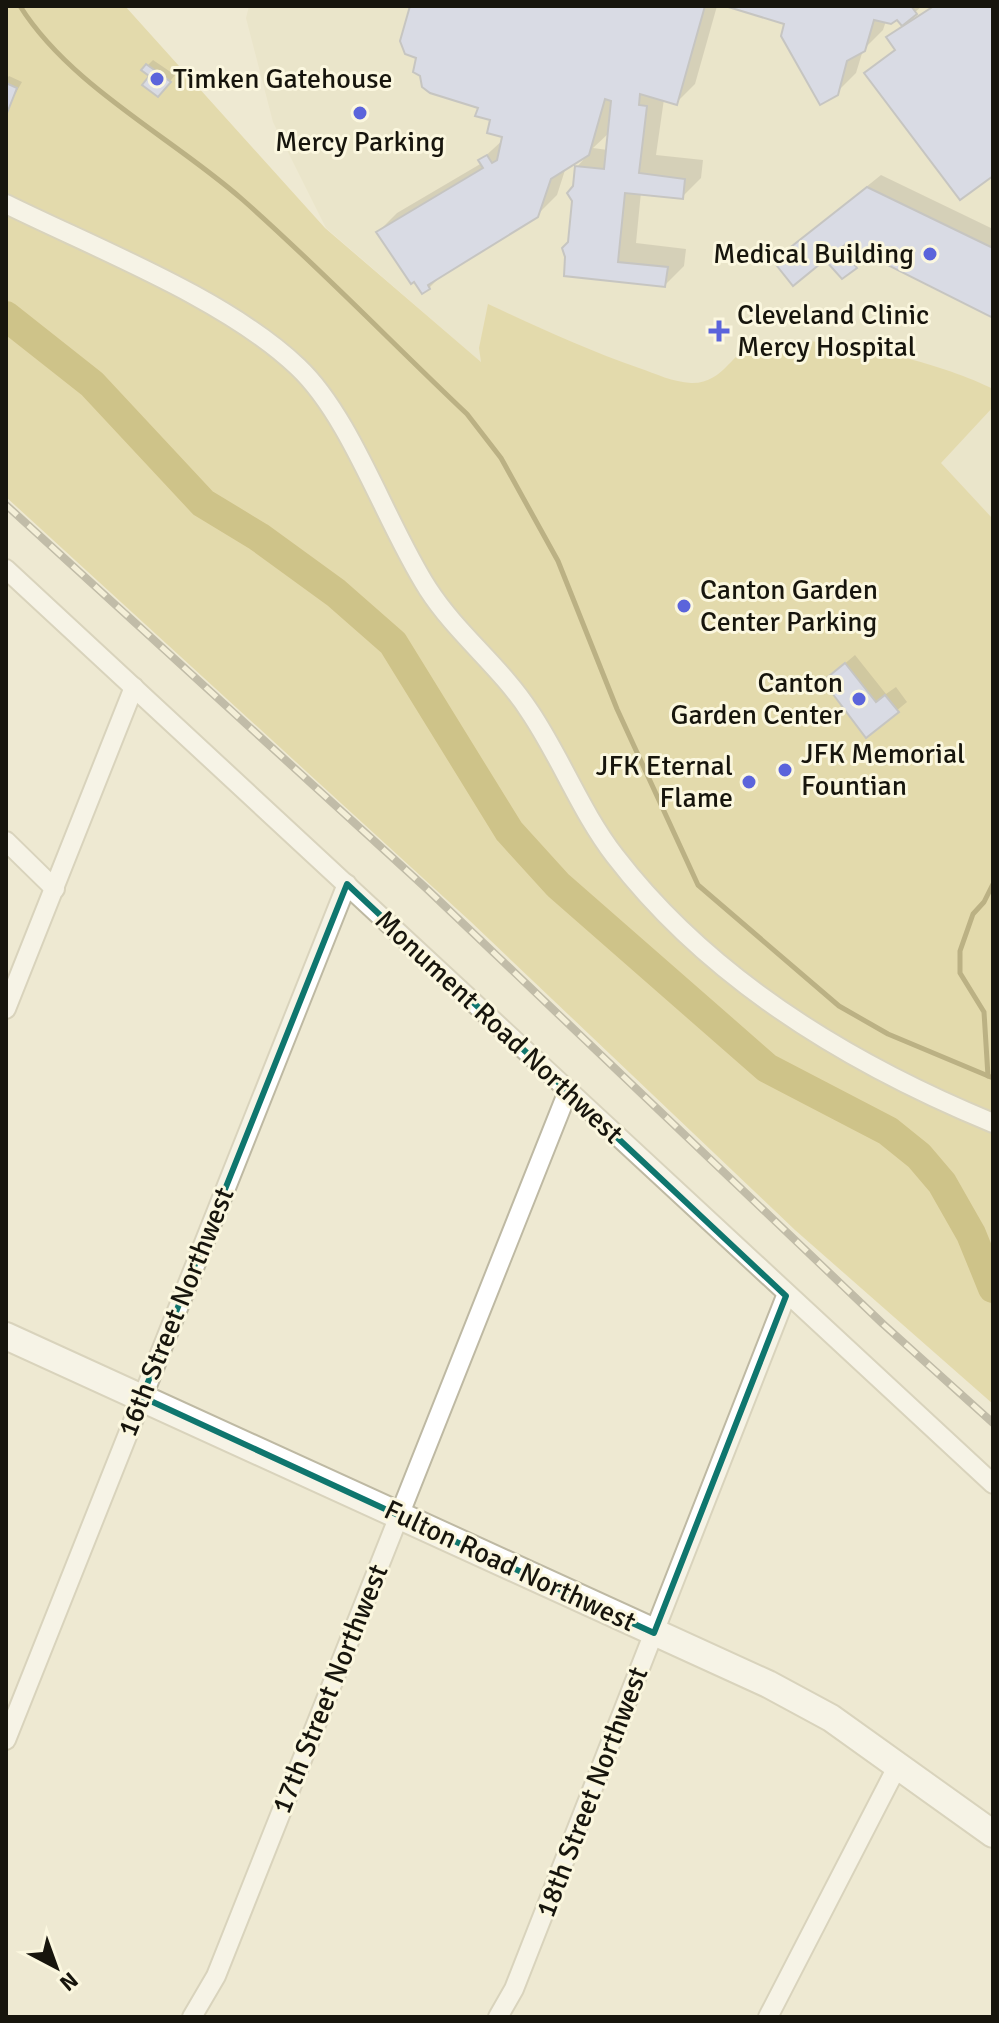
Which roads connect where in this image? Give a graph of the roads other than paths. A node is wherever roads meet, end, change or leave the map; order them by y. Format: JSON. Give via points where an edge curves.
{"nodes":[{"id":1,"x":6,"y":204,"type":"edge"},
{"id":2,"x":6,"y":569,"type":"edge"},
{"id":3,"x":134,"y":687,"type":"junction"},
{"id":4,"x":6,"y":841,"type":"edge"},
{"id":5,"x":347,"y":884,"type":"junction"},
{"id":6,"x":55,"y":889,"type":"junction"},
{"id":7,"x":6,"y":1009,"type":"edge"},
{"id":8,"x":568,"y":1091,"type":"junction"},
{"id":9,"x":993,"y":1123,"type":"edge"},
{"id":10,"x":786,"y":1296,"type":"junction"},
{"id":11,"x":6,"y":1336,"type":"edge"},
{"id":12,"x":142,"y":1397,"type":"junction"},
{"id":13,"x":993,"y":1484,"type":"edge"},
{"id":14,"x":400,"y":1516,"type":"junction"},
{"id":15,"x":654,"y":1633,"type":"junction"},
{"id":16,"x":6,"y":1740,"type":"edge"},
{"id":17,"x":898,"y":1765,"type":"junction"},
{"id":18,"x":993,"y":1834,"type":"edge"},
{"id":19,"x":192,"y":2017,"type":"edge"},
{"id":20,"x":498,"y":2017,"type":"edge"},
{"id":21,"x":768,"y":2017,"type":"edge"}],
"edges":[{"from":1,"to":9,"type":"street","via":[[206,304],[300,369],[333,413],[429,591],[513,687],[600,834],[652,897],[731,973],[816,1035],[893,1078]]},
{"from":2,"to":3,"type":"street","name":"Monument Road Northwest"},
{"from":3,"to":5,"type":"street","name":"Monument Road Northwest"},
{"from":3,"to":6,"type":"street"},
{"from":4,"to":6,"type":"street"},
{"from":5,"to":8,"type":"street","name":"Monument Road Northwest"},
{"from":5,"to":12,"type":"street","name":"16th Street Northwest"},
{"from":6,"to":7,"type":"street"},
{"from":8,"to":10,"type":"street","name":"Monument Road Northwest"},
{"from":8,"to":14,"type":"street","name":"17th Street Northwest"},
{"from":10,"to":13,"type":"street","name":"Monument Road Northwest"},
{"from":10,"to":15,"type":"street","name":"18th Street Northwest"},
{"from":11,"to":12,"type":"main road","name":"Fulton Road Northwest"},
{"from":12,"to":14,"type":"main road","name":"Fulton Road Northwest"},
{"from":12,"to":16,"type":"street","name":"16th Street Northwest"},
{"from":14,"to":15,"type":"main road","name":"Fulton Road Northwest"},
{"from":14,"to":19,"type":"street","name":"17th Street Northwest","via":[[216,1976]]},
{"from":15,"to":17,"type":"main road","name":"Fulton Road Northwest","via":[[800,1700]]},
{"from":15,"to":20,"type":"street","name":"18th Street Northwest","via":[[514,1989]]},
{"from":17,"to":18,"type":"main road","name":"Fulton Road Northwest"},
{"from":17,"to":21,"type":"street"}]}
